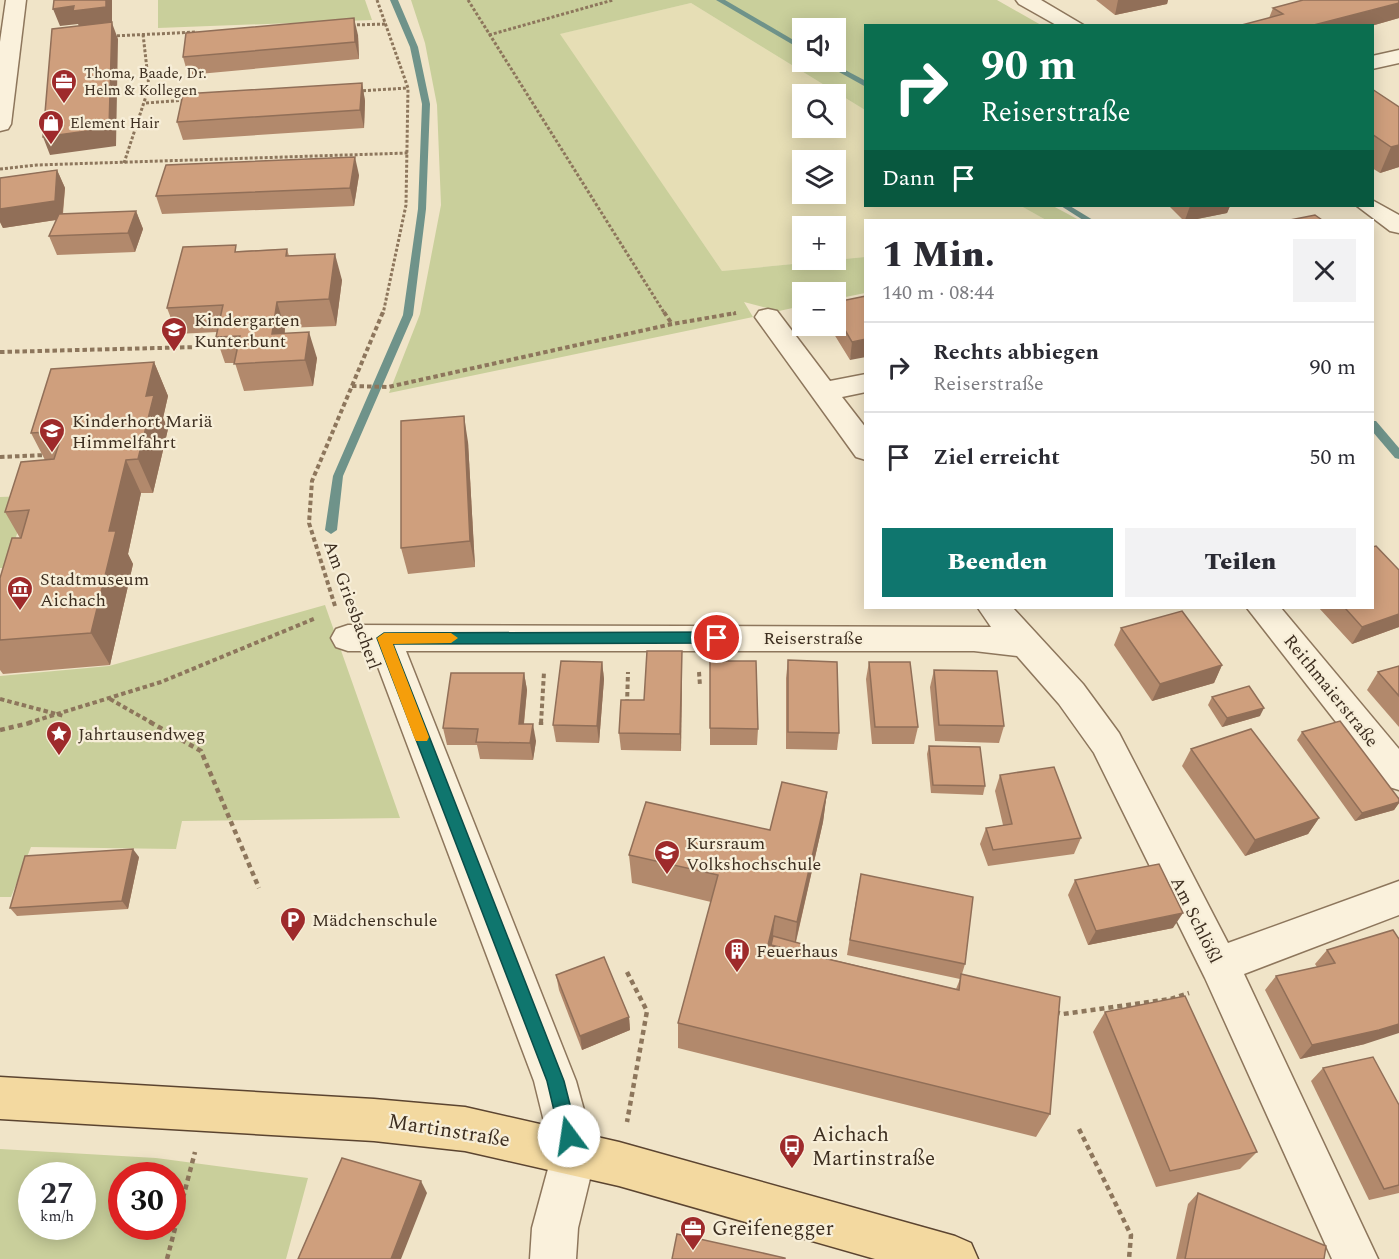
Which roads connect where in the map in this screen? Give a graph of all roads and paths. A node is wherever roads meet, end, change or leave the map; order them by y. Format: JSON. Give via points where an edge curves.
{"nodes":[{"id":1,"x":16,"y":0,"type":"edge"},
{"id":2,"x":377,"y":0,"type":"edge"},
{"id":3,"x":468,"y":0,"type":"edge"},
{"id":4,"x":613,"y":0,"type":"edge"},
{"id":5,"x":1026,"y":0,"type":"edge"},
{"id":6,"x":387,"y":24,"type":"junction"},
{"id":7,"x":1071,"y":24,"type":"edge"},
{"id":8,"x":343,"y":26,"type":"edge"},
{"id":9,"x":198,"y":32,"type":"edge"},
{"id":10,"x":143,"y":34,"type":"junction"},
{"id":11,"x":489,"y":35,"type":"junction"},
{"id":12,"x":109,"y":36,"type":"edge"},
{"id":13,"x":1399,"y":56,"type":"edge"},
{"id":14,"x":1374,"y":62,"type":"edge"},
{"id":15,"x":408,"y":88,"type":"junction"},
{"id":16,"x":352,"y":91,"type":"edge"},
{"id":17,"x":189,"y":100,"type":"edge"},
{"id":18,"x":146,"y":103,"type":"junction"},
{"id":19,"x":0,"y":124,"type":"edge"},
{"id":20,"x":408,"y":153,"type":"junction"},
{"id":21,"x":300,"y":157,"type":"junction"},
{"id":22,"x":223,"y":159,"type":"junction"},
{"id":23,"x":124,"y":163,"type":"junction"},
{"id":24,"x":298,"y":167,"type":"edge"},
{"id":25,"x":0,"y":169,"type":"edge"},
{"id":26,"x":220,"y":170,"type":"edge"},
{"id":27,"x":1370,"y":207,"type":"edge"},
{"id":28,"x":1399,"y":226,"type":"edge"},
{"id":29,"x":768,"y":316,"type":"joint"},
{"id":30,"x":672,"y":324,"type":"junction"},
{"id":31,"x":198,"y":347,"type":"dead end"},
{"id":32,"x":0,"y":352,"type":"edge"},
{"id":33,"x":864,"y":383,"type":"edge"},
{"id":34,"x":352,"y":386,"type":"junction"},
{"id":35,"x":824,"y":392,"type":"junction"},
{"id":36,"x":864,"y":447,"type":"edge"},
{"id":37,"x":52,"y":454,"type":"edge"},
{"id":38,"x":0,"y":457,"type":"edge"},
{"id":39,"x":995,"y":609,"type":"edge"},
{"id":40,"x":1264,"y":609,"type":"edge"},
{"id":41,"x":333,"y":610,"type":"dead end"},
{"id":42,"x":320,"y":616,"type":"dead end"},
{"id":43,"x":546,"y":638,"type":"junction"},
{"id":44,"x":1026,"y":644,"type":"junction"},
{"id":45,"x":0,"y":699,"type":"edge"},
{"id":46,"x":110,"y":699,"type":"junction"},
{"id":47,"x":65,"y":716,"type":"junction"},
{"id":48,"x":541,"y":725,"type":"dead end"},
{"id":49,"x":0,"y":730,"type":"edge"},
{"id":50,"x":1399,"y":775,"type":"edge"},
{"id":51,"x":259,"y":888,"type":"dead end"},
{"id":52,"x":1399,"y":898,"type":"edge"},
{"id":53,"x":627,"y":972,"type":"dead end"},
{"id":54,"x":1222,"y":973,"type":"junction"},
{"id":55,"x":1052,"y":1011,"type":"edge"},
{"id":56,"x":0,"y":1098,"type":"edge"},
{"id":57,"x":206,"y":1109,"type":"junction"},
{"id":58,"x":1079,"y":1129,"type":"dead end"},
{"id":59,"x":574,"y":1154,"type":"junction"},
{"id":60,"x":619,"y":1164,"type":"junction"},
{"id":61,"x":168,"y":1259,"type":"edge"},
{"id":62,"x":553,"y":1259,"type":"edge"},
{"id":63,"x":955,"y":1259,"type":"edge"},
{"id":64,"x":1129,"y":1259,"type":"edge"},
{"id":65,"x":1355,"y":1259,"type":"edge"}],
"edges":[{"from":1,"to":19,"type":"street"},
{"from":2,"to":6,"type":"path","name":"Am Griesbacherl"},
{"from":3,"to":11,"type":"path"},
{"from":4,"to":11,"type":"path"},
{"from":5,"to":7,"type":"street"},
{"from":6,"to":8,"type":"path"},
{"from":6,"to":15,"type":"path","name":"Am Griesbacherl"},
{"from":9,"to":10,"type":"path"},
{"from":10,"to":12,"type":"path"},
{"from":10,"to":18,"type":"path","via":[[149,87]]},
{"from":11,"to":30,"type":"path"},
{"from":13,"to":14,"type":"street"},
{"from":15,"to":16,"type":"path"},
{"from":15,"to":20,"type":"path","name":"Am Griesbacherl"},
{"from":17,"to":18,"type":"path"},
{"from":18,"to":23,"type":"path"},
{"from":20,"to":21,"type":"path"},
{"from":20,"to":34,"type":"path","name":"Am Griesbacherl","via":[[406,205],[383,314]]},
{"from":21,"to":22,"type":"path"},
{"from":21,"to":24,"type":"path"},
{"from":22,"to":23,"type":"path"},
{"from":22,"to":26,"type":"path"},
{"from":23,"to":25,"type":"path"},
{"from":27,"to":28,"type":"street"},
{"from":29,"to":30,"type":"path","via":[[749,310]]},
{"from":29,"to":35,"type":"street"},
{"from":30,"to":34,"type":"path","via":[[388,387]]},
{"from":31,"to":32,"type":"path"},
{"from":33,"to":35,"type":"street"},
{"from":34,"to":41,"type":"path","name":"Am Griesbacherl","via":[[312,481],[309,523]]},
{"from":35,"to":36,"type":"street"},
{"from":37,"to":38,"type":"path"},
{"from":39,"to":44,"type":"street","name":"Am Schlößl"},
{"from":40,"to":50,"type":"street","name":"Reithmaierstraße"},
{"from":42,"to":46,"type":"path","via":[[232,655]]},
{"from":43,"to":44,"type":"street","name":"Reiserstraße","via":[[974,638]]},
{"from":43,"to":48,"type":"path"},
{"from":43,"to":59,"type":"street","name":"Reiserstraße","via":[[366,638],[555,1081]]},
{"from":44,"to":54,"type":"street","name":"Am Schlößl","via":[[1071,694],[1107,744]]},
{"from":45,"to":47,"type":"path"},
{"from":46,"to":47,"type":"path"},
{"from":46,"to":51,"type":"path","via":[[201,751]]},
{"from":47,"to":49,"type":"path"},
{"from":52,"to":54,"type":"street"},
{"from":53,"to":60,"type":"path","via":[[647,1011]]},
{"from":54,"to":55,"type":"path","via":[[1171,999],[1063,1014]]},
{"from":54,"to":65,"type":"street","name":"Am Schlößl"},
{"from":56,"to":57,"type":"main road","name":"Martinstraße"},
{"from":57,"to":59,"type":"main road","name":"Martinstraße","via":[[465,1129]]},
{"from":57,"to":61,"type":"path"},
{"from":58,"to":64,"type":"path","via":[[1131,1235]]},
{"from":59,"to":60,"type":"main road","name":"Martinstraße"},
{"from":59,"to":62,"type":"street","via":[[555,1228]]},
{"from":60,"to":63,"type":"main road","name":"Martinstraße"}]}
